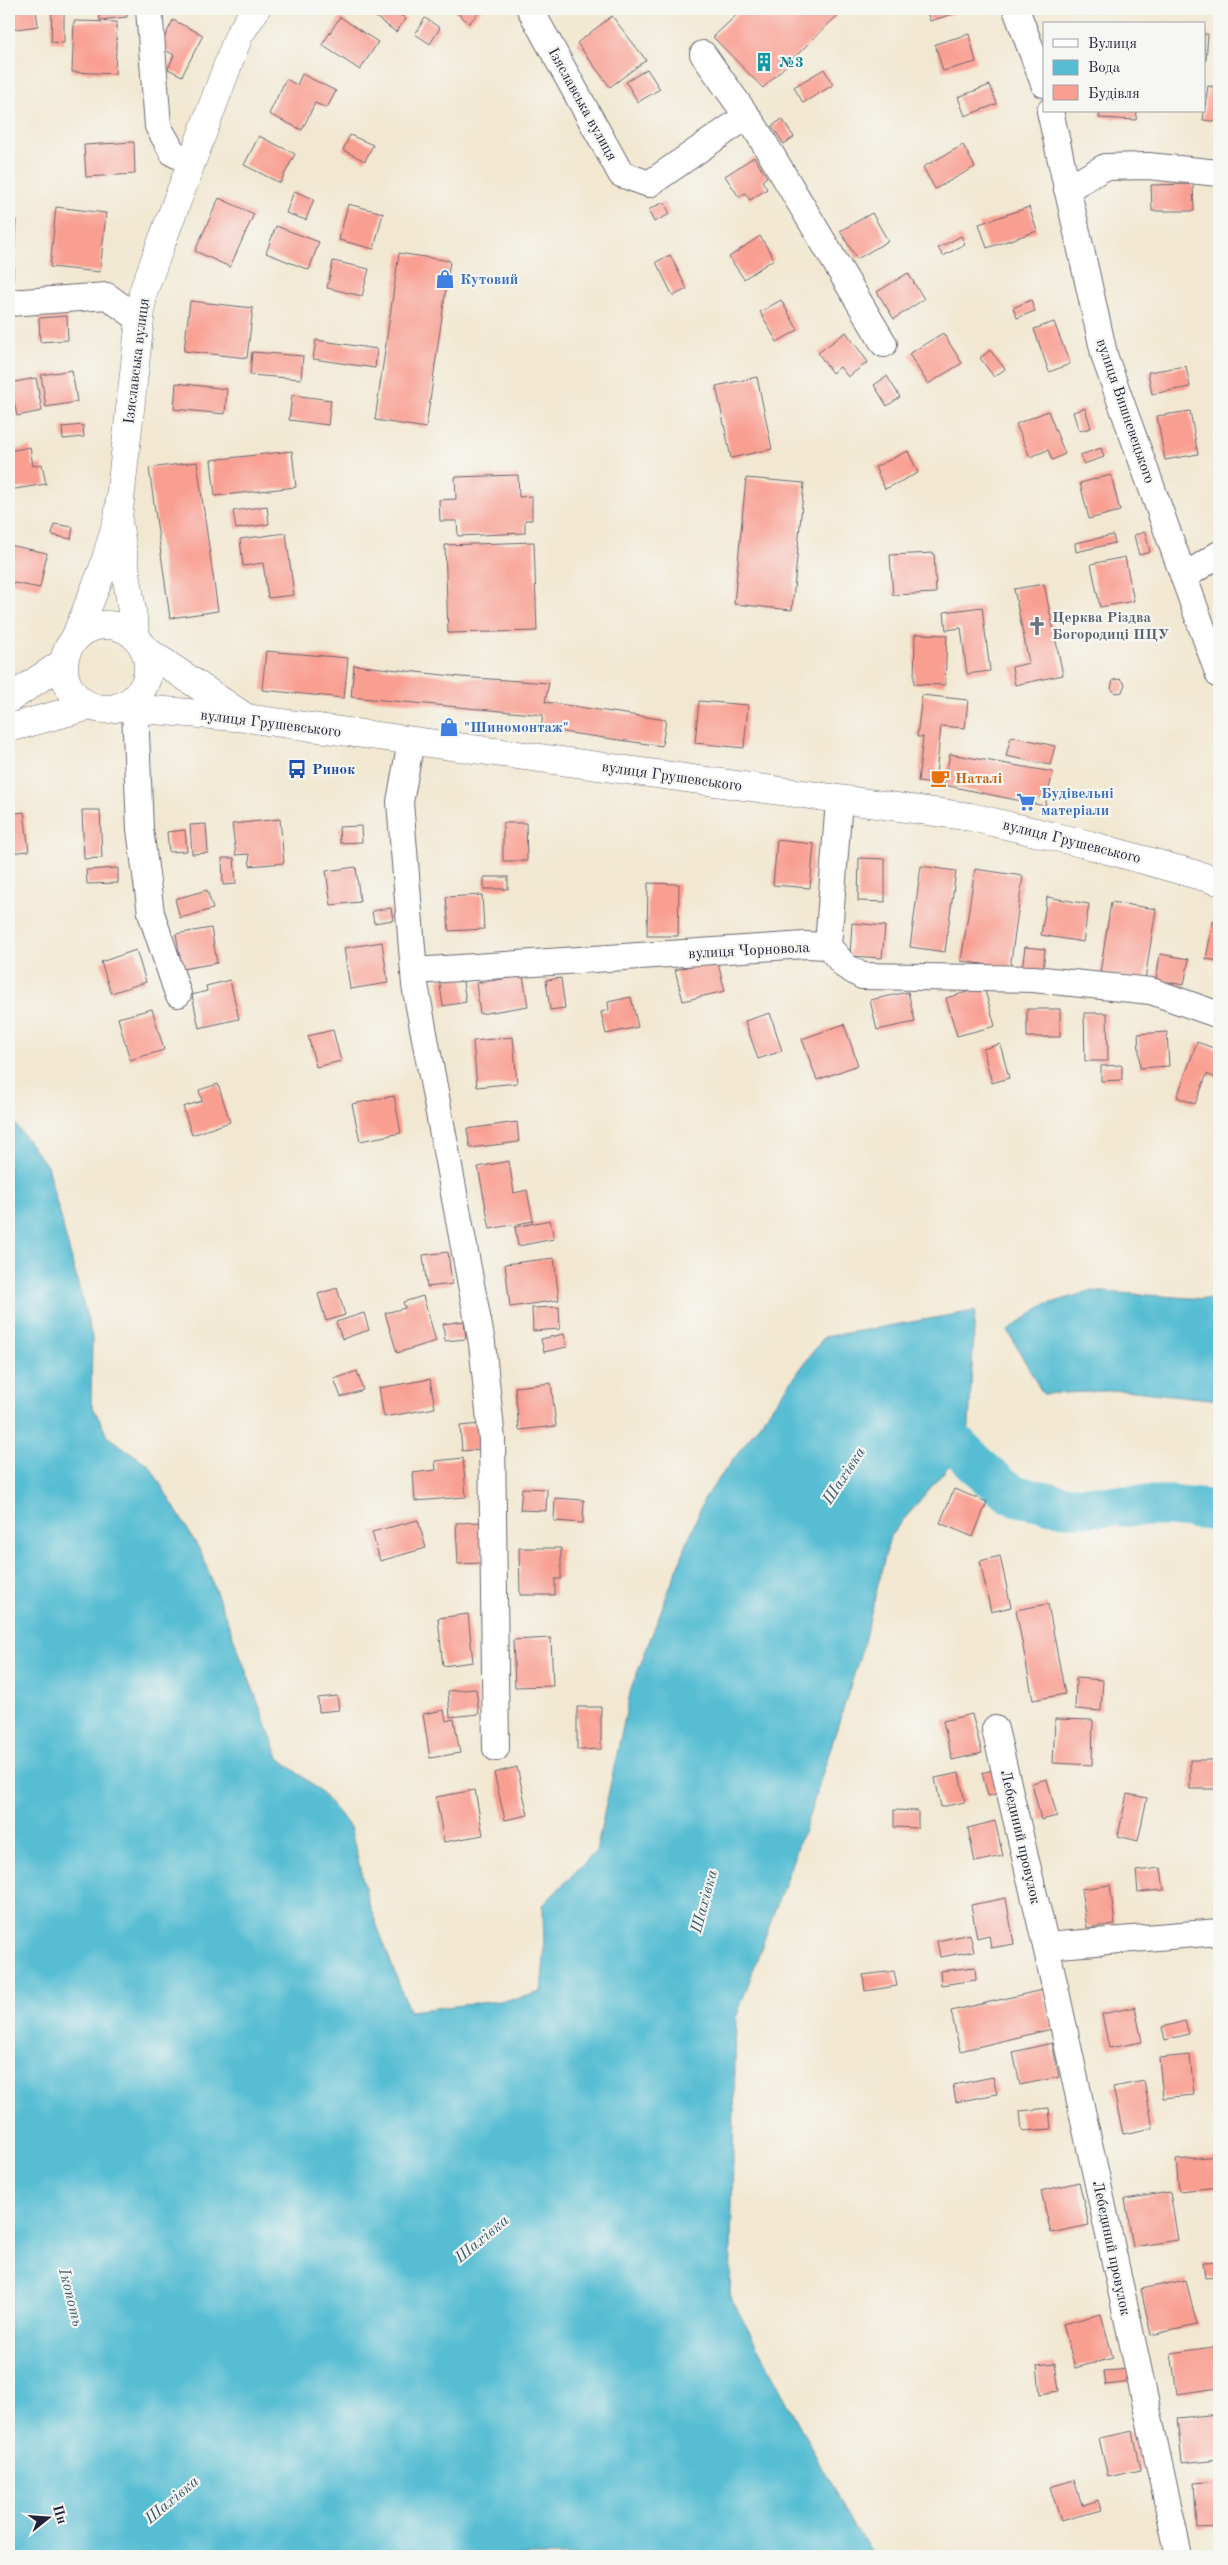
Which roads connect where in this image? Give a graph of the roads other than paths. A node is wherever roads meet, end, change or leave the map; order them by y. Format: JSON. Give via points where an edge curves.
{"nodes":[{"id":1,"x":149,"y":9,"type":"edge"},
{"id":2,"x":256,"y":9,"type":"edge"},
{"id":3,"x":530,"y":9,"type":"edge"},
{"id":4,"x":1016,"y":9,"type":"edge"},
{"id":5,"x":703,"y":54,"type":"dead end"},
{"id":6,"x":1043,"y":81,"type":"edge"},
{"id":7,"x":1050,"y":112,"type":"edge"},
{"id":8,"x":747,"y":116,"type":"junction"},
{"id":9,"x":192,"y":162,"type":"junction"},
{"id":10,"x":1219,"y":172,"type":"edge"},
{"id":11,"x":1067,"y":189,"type":"junction"},
{"id":12,"x":9,"y":303,"type":"edge"},
{"id":13,"x":139,"y":319,"type":"junction"},
{"id":14,"x":884,"y":344,"type":"dead end"},
{"id":15,"x":118,"y":518,"type":"junction"},
{"id":16,"x":1219,"y":554,"type":"edge"},
{"id":17,"x":1184,"y":577,"type":"junction"},
{"id":18,"x":140,"y":643,"type":"junction"},
{"id":19,"x":69,"y":650,"type":"junction"},
{"id":20,"x":1219,"y":675,"type":"edge"},
{"id":21,"x":9,"y":699,"type":"edge"},
{"id":22,"x":90,"y":706,"type":"junction"},
{"id":23,"x":127,"y":708,"type":"junction"},
{"id":24,"x":246,"y":718,"type":"junction"},
{"id":25,"x":9,"y":728,"type":"edge"},
{"id":26,"x":410,"y":741,"type":"junction"},
{"id":27,"x":839,"y":800,"type":"junction"},
{"id":28,"x":1219,"y":881,"type":"edge"},
{"id":29,"x":828,"y":946,"type":"junction"},
{"id":30,"x":414,"y":971,"type":"junction"},
{"id":31,"x":178,"y":994,"type":"dead end"},
{"id":32,"x":1219,"y":1016,"type":"edge"},
{"id":33,"x":995,"y":1729,"type":"dead end"},
{"id":34,"x":496,"y":1748,"type":"dead end"},
{"id":35,"x":1219,"y":1932,"type":"edge"},
{"id":36,"x":1046,"y":1946,"type":"junction"},
{"id":37,"x":1178,"y":2551,"type":"dead end"}],
"edges":[{"from":1,"to":9,"type":"street","via":[[158,126],[172,152]]},
{"from":2,"to":9,"type":"main road","name":"Ізяславська вулиця","via":[[239,35]]},
{"from":3,"to":8,"type":"street","name":"Ізяславська вулиця","via":[[621,174],[649,184]]},
{"from":4,"to":6,"type":"street"},
{"from":5,"to":8,"type":"street"},
{"from":7,"to":11,"type":"street","name":"вулиця Вишневецького"},
{"from":8,"to":14,"type":"street"},
{"from":9,"to":13,"type":"main road","name":"Ізяславська вулиця","via":[[143,292]]},
{"from":10,"to":11,"type":"street","via":[[1148,166],[1105,167]]},
{"from":11,"to":17,"type":"street","name":"вулиця Вишневецького","via":[[1105,358]]},
{"from":12,"to":13,"type":"street","via":[[106,296]]},
{"from":13,"to":15,"type":"main road","name":"Ізяславська вулиця"},
{"from":15,"to":18,"type":"main road"},
{"from":15,"to":19,"type":"main road","name":"Ізяславська вулиця","via":[[103,569]]},
{"from":16,"to":17,"type":"street"},
{"from":17,"to":20,"type":"street","name":"вулиця Вишневецького"},
{"from":18,"to":19,"type":"main road","via":[[119,627],[99,625],[86,629]]},
{"from":18,"to":23,"type":"main road","via":[[148,663],[147,677]]},
{"from":18,"to":24,"type":"main road"},
{"from":19,"to":21,"type":"main road"},
{"from":19,"to":22,"type":"main road","via":[[65,676],[78,699]]},
{"from":22,"to":23,"type":"main road","name":"вулиця Грушевського"},
{"from":22,"to":25,"type":"main road","name":"вулиця Грушевського"},
{"from":23,"to":24,"type":"main road","name":"вулиця Грушевського"},
{"from":23,"to":31,"type":"street","via":[[151,913]]},
{"from":24,"to":26,"type":"main road","name":"вулиця Грушевського"},
{"from":26,"to":27,"type":"main road","name":"вулиця Грушевського"},
{"from":26,"to":30,"type":"street","via":[[400,802]]},
{"from":27,"to":28,"type":"main road","name":"вулиця Грушевського","via":[[971,817],[1090,845]]},
{"from":27,"to":29,"type":"street"},
{"from":29,"to":30,"type":"street","name":"вулиця Чорновола"},
{"from":29,"to":32,"type":"street","name":"вулиця Чорновола","via":[[845,966],[862,976],[1033,979],[1142,990]]},
{"from":30,"to":34,"type":"street","via":[[482,1343],[493,1478]]},
{"from":33,"to":36,"type":"street","name":"Лебединий провулок"},
{"from":35,"to":36,"type":"street"},
{"from":36,"to":37,"type":"street","name":"Лебединий провулок"}]}
